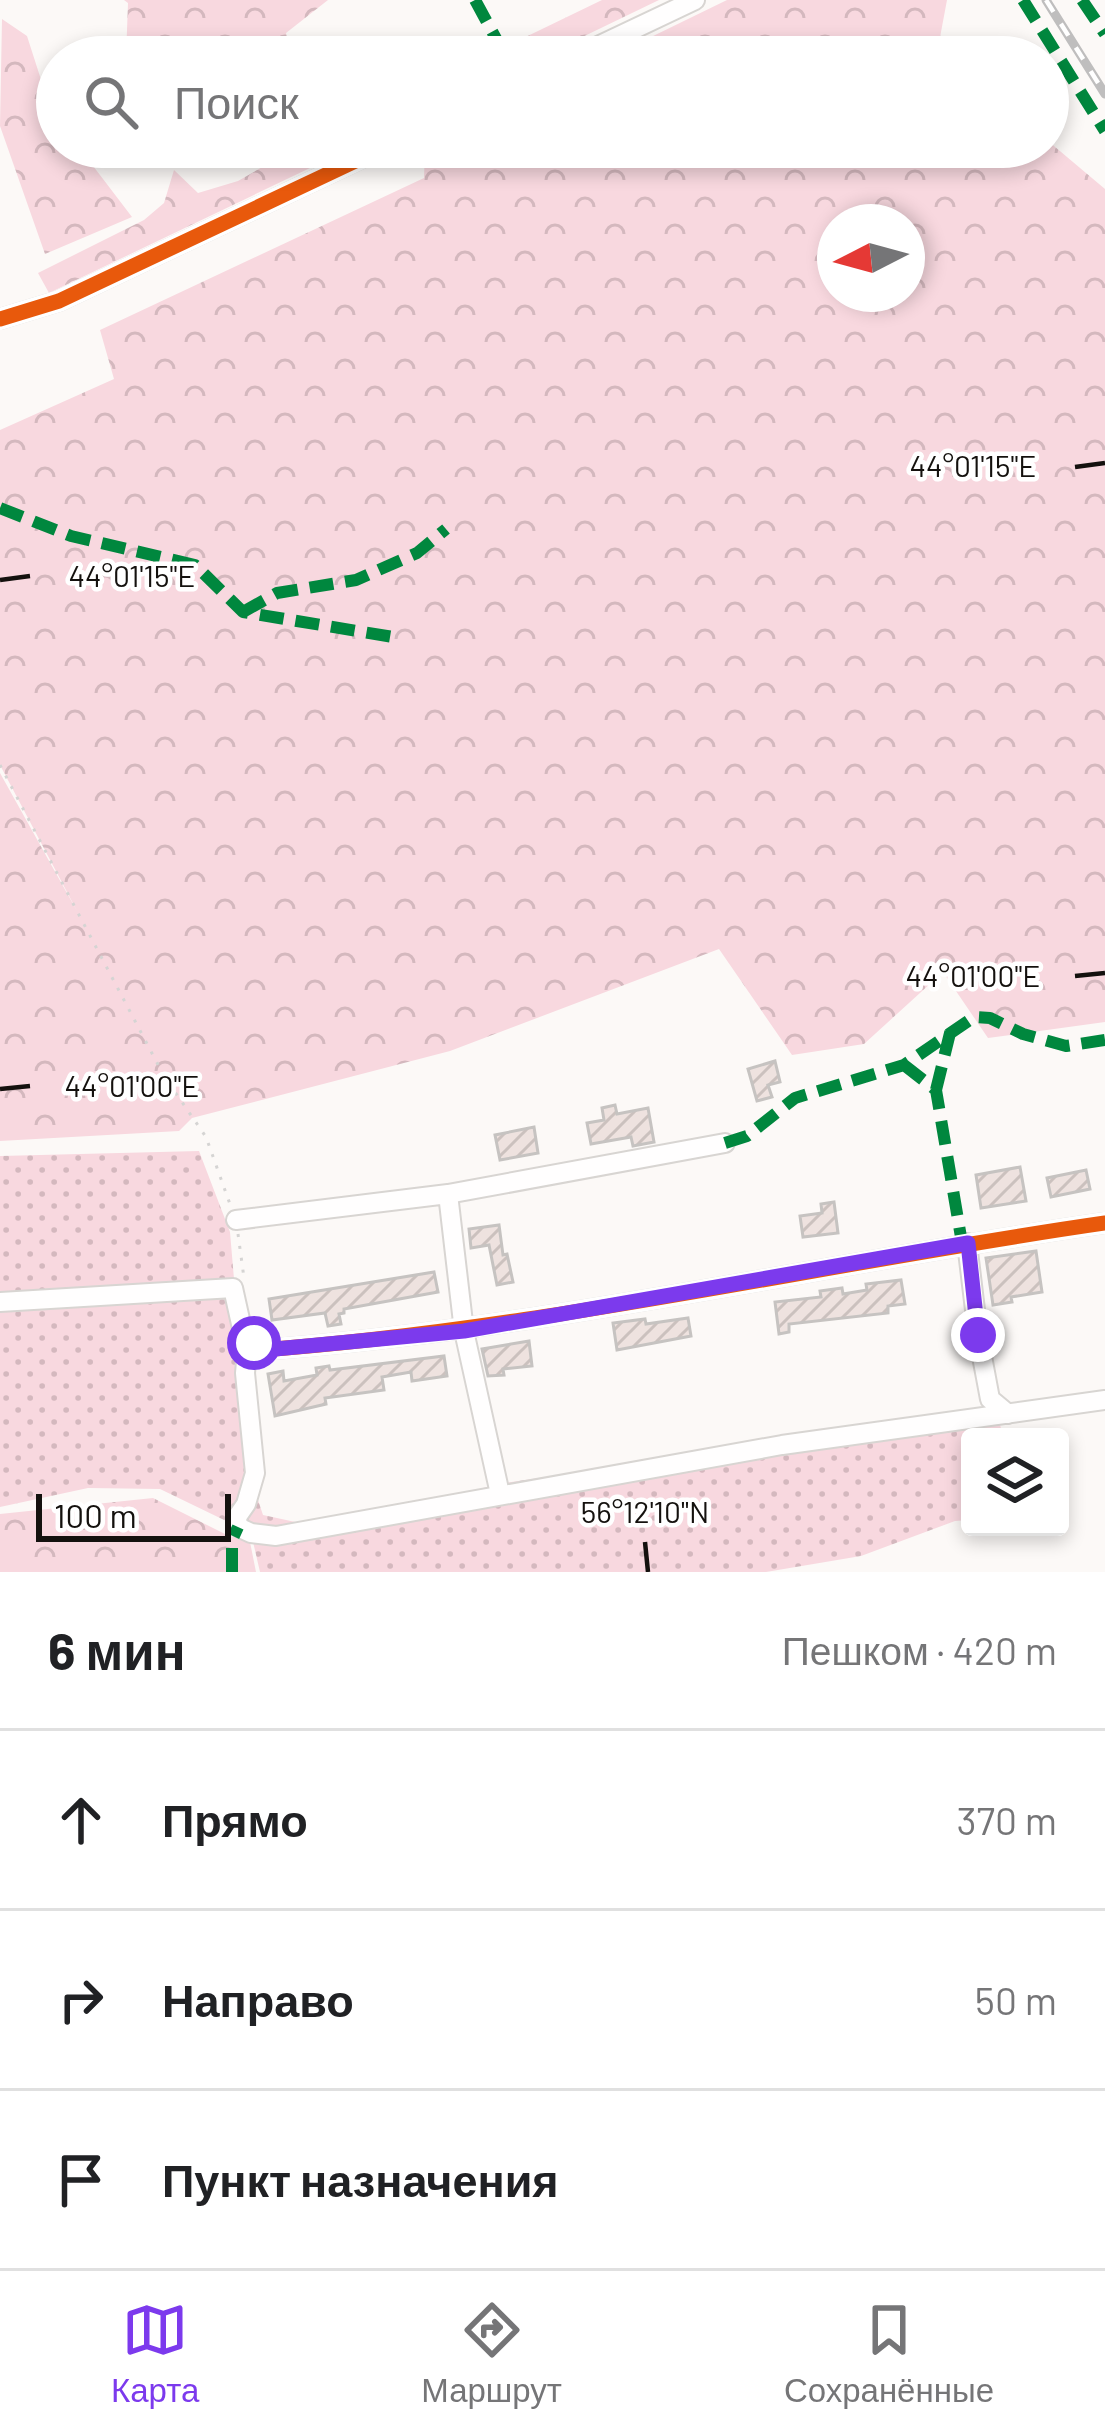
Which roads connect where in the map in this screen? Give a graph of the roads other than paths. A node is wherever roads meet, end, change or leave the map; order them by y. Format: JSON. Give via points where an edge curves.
{"nodes":[{"id":1,"x":695,"y":0,"type":"edge"},
{"id":2,"x":619,"y":36,"type":"edge"},
{"id":3,"x":341,"y":168,"type":"edge"},
{"id":4,"x":0,"y":319,"type":"edge"},
{"id":5,"x":725,"y":1143,"type":"dead end"},
{"id":6,"x":448,"y":1194,"type":"junction"},
{"id":7,"x":236,"y":1220,"type":"road end"},
{"id":8,"x":1105,"y":1223,"type":"edge"},
{"id":9,"x":968,"y":1243,"type":"junction"},
{"id":10,"x":0,"y":1302,"type":"edge"},
{"id":11,"x":464,"y":1331,"type":"junction"},
{"id":12,"x":248,"y":1351,"type":"junction"},
{"id":13,"x":1105,"y":1400,"type":"edge"},
{"id":14,"x":1008,"y":1414,"type":"junction"},
{"id":15,"x":500,"y":1494,"type":"junction"}],
"edges":[{"from":1,"to":2,"type":"street"},
{"from":3,"to":4,"type":"street","via":[[59,301]]},
{"from":5,"to":6,"type":"street"},
{"from":6,"to":7,"type":"street"},
{"from":6,"to":11,"type":"street"},
{"from":8,"to":9,"type":"street"},
{"from":9,"to":11,"type":"street"},
{"from":9,"to":14,"type":"street","via":[[990,1399]]},
{"from":10,"to":12,"type":"street","via":[[233,1288]]},
{"from":11,"to":12,"type":"street"},
{"from":11,"to":15,"type":"street"},
{"from":12,"to":15,"type":"street","via":[[255,1473],[238,1527],[276,1536]]},
{"from":13,"to":14,"type":"street"},
{"from":14,"to":15,"type":"street"}]}
